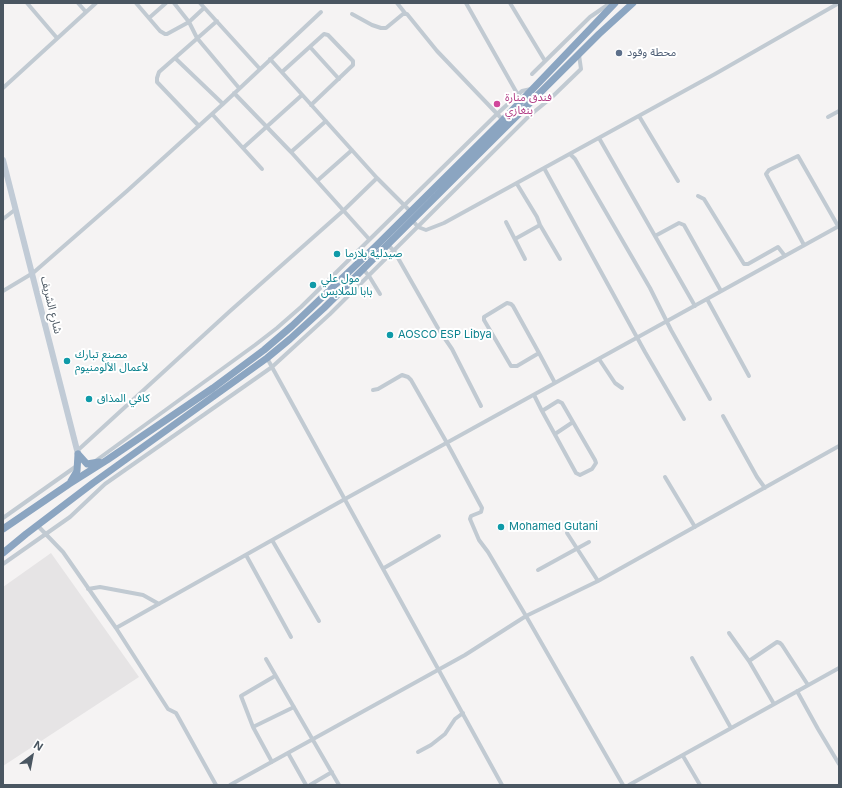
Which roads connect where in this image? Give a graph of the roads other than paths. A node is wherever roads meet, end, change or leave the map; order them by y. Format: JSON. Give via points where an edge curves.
{"nodes":[{"id":1,"x":28,"y":3,"type":"edge"},
{"id":2,"x":78,"y":3,"type":"edge"},
{"id":3,"x":96,"y":3,"type":"edge"},
{"id":4,"x":136,"y":3,"type":"edge"},
{"id":5,"x":166,"y":3,"type":"edge"},
{"id":6,"x":174,"y":3,"type":"edge"},
{"id":7,"x":200,"y":3,"type":"edge"},
{"id":8,"x":398,"y":3,"type":"edge"},
{"id":9,"x":466,"y":3,"type":"edge"},
{"id":10,"x":510,"y":3,"type":"edge"},
{"id":11,"x":614,"y":3,"type":"edge"},
{"id":12,"x":633,"y":3,"type":"edge"},
{"id":13,"x":839,"y":3,"type":"edge"},
{"id":14,"x":204,"y":8,"type":"junction"},
{"id":15,"x":86,"y":12,"type":"junction"},
{"id":16,"x":321,"y":12,"type":"dead end"},
{"id":17,"x":405,"y":13,"type":"junction"},
{"id":18,"x":352,"y":14,"type":"dead end"},
{"id":19,"x":149,"y":18,"type":"junction"},
{"id":20,"x":217,"y":21,"type":"junction"},
{"id":21,"x":188,"y":22,"type":"junction"},
{"id":22,"x":58,"y":38,"type":"junction"},
{"id":23,"x":197,"y":38,"type":"junction"},
{"id":24,"x":310,"y":47,"type":"junction"},
{"id":25,"x":579,"y":55,"type":"junction"},
{"id":26,"x":175,"y":58,"type":"junction"},
{"id":27,"x":270,"y":60,"type":"junction"},
{"id":28,"x":544,"y":61,"type":"junction"},
{"id":29,"x":260,"y":70,"type":"junction"},
{"id":30,"x":282,"y":72,"type":"junction"},
{"id":31,"x":532,"y":74,"type":"dead end"},
{"id":32,"x":339,"y":79,"type":"junction"},
{"id":33,"x":3,"y":88,"type":"edge"},
{"id":34,"x":239,"y":88,"type":"junction"},
{"id":35,"x":532,"y":89,"type":"junction"},
{"id":36,"x":234,"y":93,"type":"junction"},
{"id":37,"x":302,"y":95,"type":"junction"},
{"id":38,"x":518,"y":95,"type":"junction"},
{"id":39,"x":223,"y":104,"type":"junction"},
{"id":40,"x":312,"y":105,"type":"junction"},
{"id":41,"x":839,"y":111,"type":"edge"},
{"id":42,"x":212,"y":114,"type":"junction"},
{"id":43,"x":497,"y":114,"type":"junction"},
{"id":44,"x":639,"y":116,"type":"junction"},
{"id":45,"x":828,"y":118,"type":"dead end"},
{"id":46,"x":503,"y":120,"type":"junction"},
{"id":47,"x":326,"y":121,"type":"junction"},
{"id":48,"x":198,"y":126,"type":"junction"},
{"id":49,"x":266,"y":127,"type":"junction"},
{"id":50,"x":599,"y":138,"type":"junction"},
{"id":51,"x":243,"y":148,"type":"junction"},
{"id":52,"x":352,"y":150,"type":"junction"},
{"id":53,"x":291,"y":152,"type":"junction"},
{"id":54,"x":570,"y":154,"type":"junction"},
{"id":55,"x":3,"y":160,"type":"edge"},
{"id":56,"x":544,"y":168,"type":"junction"},
{"id":57,"x":262,"y":169,"type":"dead end"},
{"id":58,"x":377,"y":178,"type":"junction"},
{"id":59,"x":317,"y":181,"type":"junction"},
{"id":60,"x":678,"y":181,"type":"dead end"},
{"id":61,"x":517,"y":184,"type":"junction"},
{"id":62,"x":698,"y":196,"type":"dead end"},
{"id":63,"x":404,"y":205,"type":"junction"},
{"id":64,"x":16,"y":210,"type":"junction"},
{"id":65,"x":344,"y":210,"type":"junction"},
{"id":66,"x":411,"y":212,"type":"junction"},
{"id":67,"x":3,"y":219,"type":"edge"},
{"id":68,"x":413,"y":221,"type":"junction"},
{"id":69,"x":506,"y":222,"type":"dead end"},
{"id":70,"x":540,"y":225,"type":"junction"},
{"id":71,"x":839,"y":226,"type":"edge"},
{"id":72,"x":418,"y":227,"type":"junction"},
{"id":73,"x":655,"y":236,"type":"junction"},
{"id":74,"x":515,"y":238,"type":"junction"},
{"id":75,"x":369,"y":239,"type":"junction"},
{"id":76,"x":388,"y":245,"type":"junction"},
{"id":77,"x":804,"y":245,"type":"junction"},
{"id":78,"x":394,"y":251,"type":"junction"},
{"id":79,"x":354,"y":255,"type":"junction"},
{"id":80,"x":785,"y":256,"type":"junction"},
{"id":81,"x":525,"y":259,"type":"dead end"},
{"id":82,"x":560,"y":259,"type":"dead end"},
{"id":83,"x":360,"y":262,"type":"junction"},
{"id":84,"x":363,"y":269,"type":"junction"},
{"id":85,"x":32,"y":273,"type":"junction"},
{"id":86,"x":369,"y":276,"type":"junction"},
{"id":87,"x":3,"y":291,"type":"edge"},
{"id":88,"x":342,"y":291,"type":"junction"},
{"id":89,"x":721,"y":291,"type":"junction"},
{"id":90,"x":380,"y":294,"type":"dead end"},
{"id":91,"x":347,"y":297,"type":"junction"},
{"id":92,"x":707,"y":299,"type":"junction"},
{"id":93,"x":695,"y":306,"type":"junction"},
{"id":94,"x":324,"y":308,"type":"junction"},
{"id":95,"x":330,"y":314,"type":"junction"},
{"id":96,"x":666,"y":321,"type":"junction"},
{"id":97,"x":638,"y":338,"type":"junction"},
{"id":98,"x":539,"y":353,"type":"junction"},
{"id":99,"x":267,"y":358,"type":"junction"},
{"id":100,"x":599,"y":359,"type":"junction"},
{"id":101,"x":272,"y":367,"type":"junction"},
{"id":102,"x":749,"y":376,"type":"dead end"},
{"id":103,"x":556,"y":383,"type":"junction"},
{"id":104,"x":622,"y":388,"type":"dead end"},
{"id":105,"x":372,"y":390,"type":"dead end"},
{"id":106,"x":534,"y":395,"type":"junction"},
{"id":107,"x":710,"y":400,"type":"dead end"},
{"id":108,"x":481,"y":406,"type":"dead end"},
{"id":109,"x":542,"y":411,"type":"junction"},
{"id":110,"x":723,"y":416,"type":"dead end"},
{"id":111,"x":684,"y":419,"type":"dead end"},
{"id":112,"x":573,"y":422,"type":"junction"},
{"id":113,"x":555,"y":434,"type":"junction"},
{"id":114,"x":447,"y":442,"type":"junction"},
{"id":115,"x":839,"y":446,"type":"edge"},
{"id":116,"x":77,"y":452,"type":"junction"},
{"id":117,"x":107,"y":460,"type":"junction"},
{"id":118,"x":91,"y":464,"type":"junction"},
{"id":119,"x":78,"y":465,"type":"junction"},
{"id":120,"x":665,"y":477,"type":"dead end"},
{"id":121,"x":69,"y":484,"type":"junction"},
{"id":122,"x":765,"y":488,"type":"junction"},
{"id":123,"x":345,"y":499,"type":"junction"},
{"id":124,"x":3,"y":518,"type":"edge"},
{"id":125,"x":38,"y":525,"type":"junction"},
{"id":126,"x":695,"y":527,"type":"junction"},
{"id":127,"x":3,"y":529,"type":"edge"},
{"id":128,"x":45,"y":533,"type":"junction"},
{"id":129,"x":567,"y":533,"type":"dead end"},
{"id":130,"x":439,"y":536,"type":"dead end"},
{"id":131,"x":272,"y":540,"type":"junction"},
{"id":132,"x":589,"y":542,"type":"dead end"},
{"id":133,"x":577,"y":548,"type":"junction"},
{"id":134,"x":3,"y":553,"type":"edge"},
{"id":135,"x":246,"y":555,"type":"junction"},
{"id":136,"x":3,"y":564,"type":"edge"},
{"id":137,"x":384,"y":568,"type":"junction"},
{"id":138,"x":538,"y":570,"type":"dead end"},
{"id":139,"x":598,"y":581,"type":"junction"},
{"id":140,"x":88,"y":588,"type":"junction"},
{"id":141,"x":159,"y":604,"type":"junction"},
{"id":142,"x":526,"y":616,"type":"junction"},
{"id":143,"x":319,"y":621,"type":"dead end"},
{"id":144,"x":116,"y":628,"type":"junction"},
{"id":145,"x":729,"y":633,"type":"dead end"},
{"id":146,"x":291,"y":637,"type":"dead end"},
{"id":147,"x":692,"y":658,"type":"dead end"},
{"id":148,"x":266,"y":659,"type":"dead end"},
{"id":149,"x":749,"y":661,"type":"junction"},
{"id":150,"x":439,"y":668,"type":"junction"},
{"id":151,"x":839,"y":668,"type":"edge"},
{"id":152,"x":275,"y":676,"type":"junction"},
{"id":153,"x":808,"y":685,"type":"junction"},
{"id":154,"x":797,"y":691,"type":"junction"},
{"id":155,"x":774,"y":704,"type":"junction"},
{"id":156,"x":294,"y":707,"type":"junction"},
{"id":157,"x":462,"y":713,"type":"junction"},
{"id":158,"x":253,"y":727,"type":"junction"},
{"id":159,"x":731,"y":728,"type":"junction"},
{"id":160,"x":313,"y":740,"type":"junction"},
{"id":161,"x":418,"y":752,"type":"dead end"},
{"id":162,"x":288,"y":753,"type":"junction"},
{"id":163,"x":683,"y":756,"type":"junction"},
{"id":164,"x":272,"y":762,"type":"junction"},
{"id":165,"x":839,"y":764,"type":"edge"},
{"id":166,"x":332,"y":772,"type":"junction"},
{"id":167,"x":216,"y":785,"type":"edge"},
{"id":168,"x":230,"y":785,"type":"edge"},
{"id":169,"x":306,"y":785,"type":"edge"},
{"id":170,"x":310,"y":785,"type":"edge"},
{"id":171,"x":339,"y":785,"type":"edge"},
{"id":172,"x":502,"y":785,"type":"edge"},
{"id":173,"x":624,"y":785,"type":"edge"},
{"id":174,"x":629,"y":785,"type":"edge"},
{"id":175,"x":700,"y":785,"type":"edge"}],
"edges":[{"from":1,"to":22,"type":"street"},
{"from":2,"to":15,"type":"street"},
{"from":3,"to":15,"type":"street"},
{"from":4,"to":19,"type":"street"},
{"from":5,"to":19,"type":"street"},
{"from":6,"to":21,"type":"street"},
{"from":7,"to":14,"type":"street"},
{"from":8,"to":17,"type":"street"},
{"from":9,"to":38,"type":"street"},
{"from":10,"to":28,"type":"street"},
{"from":11,"to":28,"type":"street","via":[[590,17]]},
{"from":11,"to":35,"type":"highway"},
{"from":12,"to":25,"type":"highway"},
{"from":13,"to":44,"type":"street"},
{"from":14,"to":20,"type":"street"},
{"from":14,"to":21,"type":"street"},
{"from":15,"to":22,"type":"street"},
{"from":16,"to":27,"type":"street"},
{"from":17,"to":18,"type":"street","via":[[386,28],[372,25]]},
{"from":17,"to":43,"type":"street"},
{"from":19,"to":21,"type":"street","via":[[165,34]]},
{"from":20,"to":23,"type":"street"},
{"from":20,"to":29,"type":"street"},
{"from":21,"to":23,"type":"street"},
{"from":22,"to":33,"type":"street"},
{"from":23,"to":26,"type":"street"},
{"from":23,"to":34,"type":"street"},
{"from":24,"to":30,"type":"street"},
{"from":24,"to":32,"type":"street"},
{"from":24,"to":32,"type":"street","via":[[326,34],[353,61],[353,65]]},
{"from":25,"to":68,"type":"highway"},
{"from":25,"to":72,"type":"street","via":[[581,69],[529,116]]},
{"from":26,"to":39,"type":"street"},
{"from":26,"to":48,"type":"street","via":[[159,72],[157,82]]},
{"from":27,"to":29,"type":"street"},
{"from":27,"to":30,"type":"street"},
{"from":28,"to":31,"type":"street"},
{"from":29,"to":34,"type":"street"},
{"from":30,"to":37,"type":"street"},
{"from":32,"to":40,"type":"street"},
{"from":34,"to":36,"type":"street"},
{"from":35,"to":38,"type":"street","via":[[526,89]]},
{"from":35,"to":46,"type":"highway"},
{"from":36,"to":39,"type":"street"},
{"from":36,"to":49,"type":"street"},
{"from":37,"to":40,"type":"street"},
{"from":37,"to":49,"type":"street"},
{"from":38,"to":43,"type":"street"},
{"from":39,"to":42,"type":"street"},
{"from":40,"to":47,"type":"street"},
{"from":41,"to":45,"type":"street"},
{"from":42,"to":48,"type":"street"},
{"from":42,"to":51,"type":"street"},
{"from":43,"to":46,"type":"street"},
{"from":43,"to":63,"type":"street"},
{"from":44,"to":50,"type":"street"},
{"from":44,"to":60,"type":"street"},
{"from":46,"to":66,"type":"highway"},
{"from":47,"to":52,"type":"street"},
{"from":47,"to":53,"type":"street"},
{"from":48,"to":85,"type":"street"},
{"from":49,"to":51,"type":"street"},
{"from":49,"to":53,"type":"street"},
{"from":50,"to":54,"type":"street"},
{"from":50,"to":73,"type":"street"},
{"from":51,"to":57,"type":"street"},
{"from":52,"to":58,"type":"street"},
{"from":52,"to":59,"type":"street"},
{"from":53,"to":59,"type":"street"},
{"from":54,"to":56,"type":"street"},
{"from":54,"to":96,"type":"street","via":[[650,288]]},
{"from":55,"to":64,"type":"main road","name":"شارع الشريف"},
{"from":56,"to":61,"type":"street"},
{"from":56,"to":97,"type":"street"},
{"from":58,"to":63,"type":"street"},
{"from":58,"to":65,"type":"street"},
{"from":59,"to":65,"type":"street"},
{"from":61,"to":70,"type":"street"},
{"from":61,"to":72,"type":"street","via":[[429,230]]},
{"from":62,"to":80,"type":"street","via":[[704,198],[744,264],[776,247],[780,248]]},
{"from":63,"to":66,"type":"street"},
{"from":63,"to":75,"type":"street"},
{"from":64,"to":67,"type":"street"},
{"from":64,"to":85,"type":"main road","name":"شارع الشريف"},
{"from":65,"to":75,"type":"street"},
{"from":65,"to":116,"type":"street"},
{"from":66,"to":83,"type":"highway"},
{"from":68,"to":72,"type":"street"},
{"from":68,"to":76,"type":"highway"},
{"from":69,"to":74,"type":"street"},
{"from":70,"to":74,"type":"street"},
{"from":70,"to":82,"type":"street"},
{"from":71,"to":77,"type":"street"},
{"from":71,"to":77,"type":"street","via":[[798,156],[769,170],[766,174]]},
{"from":72,"to":78,"type":"street"},
{"from":73,"to":89,"type":"street","via":[[679,223],[684,225]]},
{"from":73,"to":93,"type":"street"},
{"from":74,"to":81,"type":"street"},
{"from":75,"to":79,"type":"street"},
{"from":76,"to":78,"type":"street"},
{"from":76,"to":84,"type":"highway"},
{"from":77,"to":80,"type":"street"},
{"from":78,"to":86,"type":"street"},
{"from":78,"to":108,"type":"street","via":[[452,349]]},
{"from":79,"to":83,"type":"street"},
{"from":79,"to":118,"type":"street","via":[[272,332]]},
{"from":80,"to":89,"type":"street"},
{"from":83,"to":117,"type":"highway","via":[[264,350]]},
{"from":84,"to":86,"type":"street"},
{"from":84,"to":88,"type":"highway"},
{"from":85,"to":87,"type":"street"},
{"from":85,"to":116,"type":"main road","name":"شارع الشريف"},
{"from":86,"to":90,"type":"street"},
{"from":86,"to":91,"type":"street"},
{"from":88,"to":91,"type":"street"},
{"from":88,"to":94,"type":"highway"},
{"from":89,"to":92,"type":"street"},
{"from":91,"to":95,"type":"street"},
{"from":92,"to":93,"type":"street"},
{"from":92,"to":102,"type":"street"},
{"from":93,"to":96,"type":"street"},
{"from":94,"to":95,"type":"street"},
{"from":94,"to":99,"type":"highway"},
{"from":95,"to":101,"type":"street"},
{"from":96,"to":97,"type":"street"},
{"from":96,"to":107,"type":"street"},
{"from":97,"to":100,"type":"street"},
{"from":97,"to":111,"type":"street"},
{"from":98,"to":98,"type":"street","via":[[510,303],[484,317],[511,366],[517,366]]},
{"from":98,"to":103,"type":"street"},
{"from":99,"to":101,"type":"street"},
{"from":99,"to":125,"type":"highway"},
{"from":100,"to":103,"type":"street"},
{"from":100,"to":104,"type":"street","via":[[615,383]]},
{"from":101,"to":123,"type":"street"},
{"from":101,"to":128,"type":"street","via":[[105,484],[70,516]]},
{"from":103,"to":106,"type":"street"},
{"from":105,"to":114,"type":"street","via":[[402,375],[408,377]]},
{"from":106,"to":109,"type":"street"},
{"from":106,"to":114,"type":"street"},
{"from":109,"to":112,"type":"street","via":[[560,401]]},
{"from":109,"to":113,"type":"street"},
{"from":110,"to":122,"type":"street"},
{"from":112,"to":113,"type":"street"},
{"from":112,"to":113,"type":"street","via":[[595,460],[592,469],[584,474],[578,474]]},
{"from":114,"to":123,"type":"street"},
{"from":114,"to":142,"type":"street","via":[[482,508],[481,512],[470,519],[479,540]]},
{"from":115,"to":122,"type":"street"},
{"from":116,"to":118,"type":"highway","via":[[87,464]]},
{"from":116,"to":119,"type":"highway"},
{"from":117,"to":118,"type":"highway"},
{"from":117,"to":121,"type":"highway"},
{"from":119,"to":121,"type":"highway"},
{"from":119,"to":124,"type":"street"},
{"from":120,"to":126,"type":"street"},
{"from":121,"to":127,"type":"highway"},
{"from":122,"to":126,"type":"street"},
{"from":123,"to":131,"type":"street"},
{"from":123,"to":137,"type":"street"},
{"from":125,"to":128,"type":"street"},
{"from":125,"to":134,"type":"highway"},
{"from":126,"to":139,"type":"street"},
{"from":128,"to":136,"type":"street"},
{"from":128,"to":140,"type":"street","via":[[63,552]]},
{"from":129,"to":133,"type":"street"},
{"from":130,"to":137,"type":"street"},
{"from":131,"to":135,"type":"street"},
{"from":131,"to":143,"type":"street"},
{"from":132,"to":133,"type":"street"},
{"from":133,"to":138,"type":"street"},
{"from":133,"to":139,"type":"street"},
{"from":135,"to":141,"type":"street"},
{"from":135,"to":146,"type":"street"},
{"from":137,"to":150,"type":"street"},
{"from":139,"to":142,"type":"street"},
{"from":140,"to":141,"type":"street","via":[[100,587],[144,595]]},
{"from":140,"to":144,"type":"street"},
{"from":141,"to":144,"type":"street"},
{"from":142,"to":150,"type":"street"},
{"from":142,"to":173,"type":"street"},
{"from":144,"to":167,"type":"street","via":[[168,709],[176,714]]},
{"from":145,"to":149,"type":"street"},
{"from":147,"to":159,"type":"street"},
{"from":148,"to":152,"type":"street"},
{"from":149,"to":153,"type":"street","via":[[776,642],[780,643]]},
{"from":149,"to":155,"type":"street"},
{"from":150,"to":157,"type":"street"},
{"from":150,"to":160,"type":"street"},
{"from":151,"to":153,"type":"street"},
{"from":152,"to":156,"type":"street"},
{"from":152,"to":158,"type":"street","via":[[240,696]]},
{"from":153,"to":154,"type":"street"},
{"from":154,"to":155,"type":"street"},
{"from":154,"to":165,"type":"street"},
{"from":155,"to":159,"type":"street"},
{"from":156,"to":158,"type":"street"},
{"from":156,"to":160,"type":"street"},
{"from":157,"to":161,"type":"street","via":[[456,717],[445,734]]},
{"from":157,"to":172,"type":"street"},
{"from":158,"to":164,"type":"street"},
{"from":159,"to":163,"type":"street"},
{"from":160,"to":162,"type":"street"},
{"from":160,"to":166,"type":"street"},
{"from":162,"to":164,"type":"street"},
{"from":162,"to":169,"type":"street"},
{"from":163,"to":174,"type":"street"},
{"from":163,"to":175,"type":"street"},
{"from":164,"to":168,"type":"street"},
{"from":166,"to":170,"type":"street"},
{"from":166,"to":171,"type":"street"}]}
